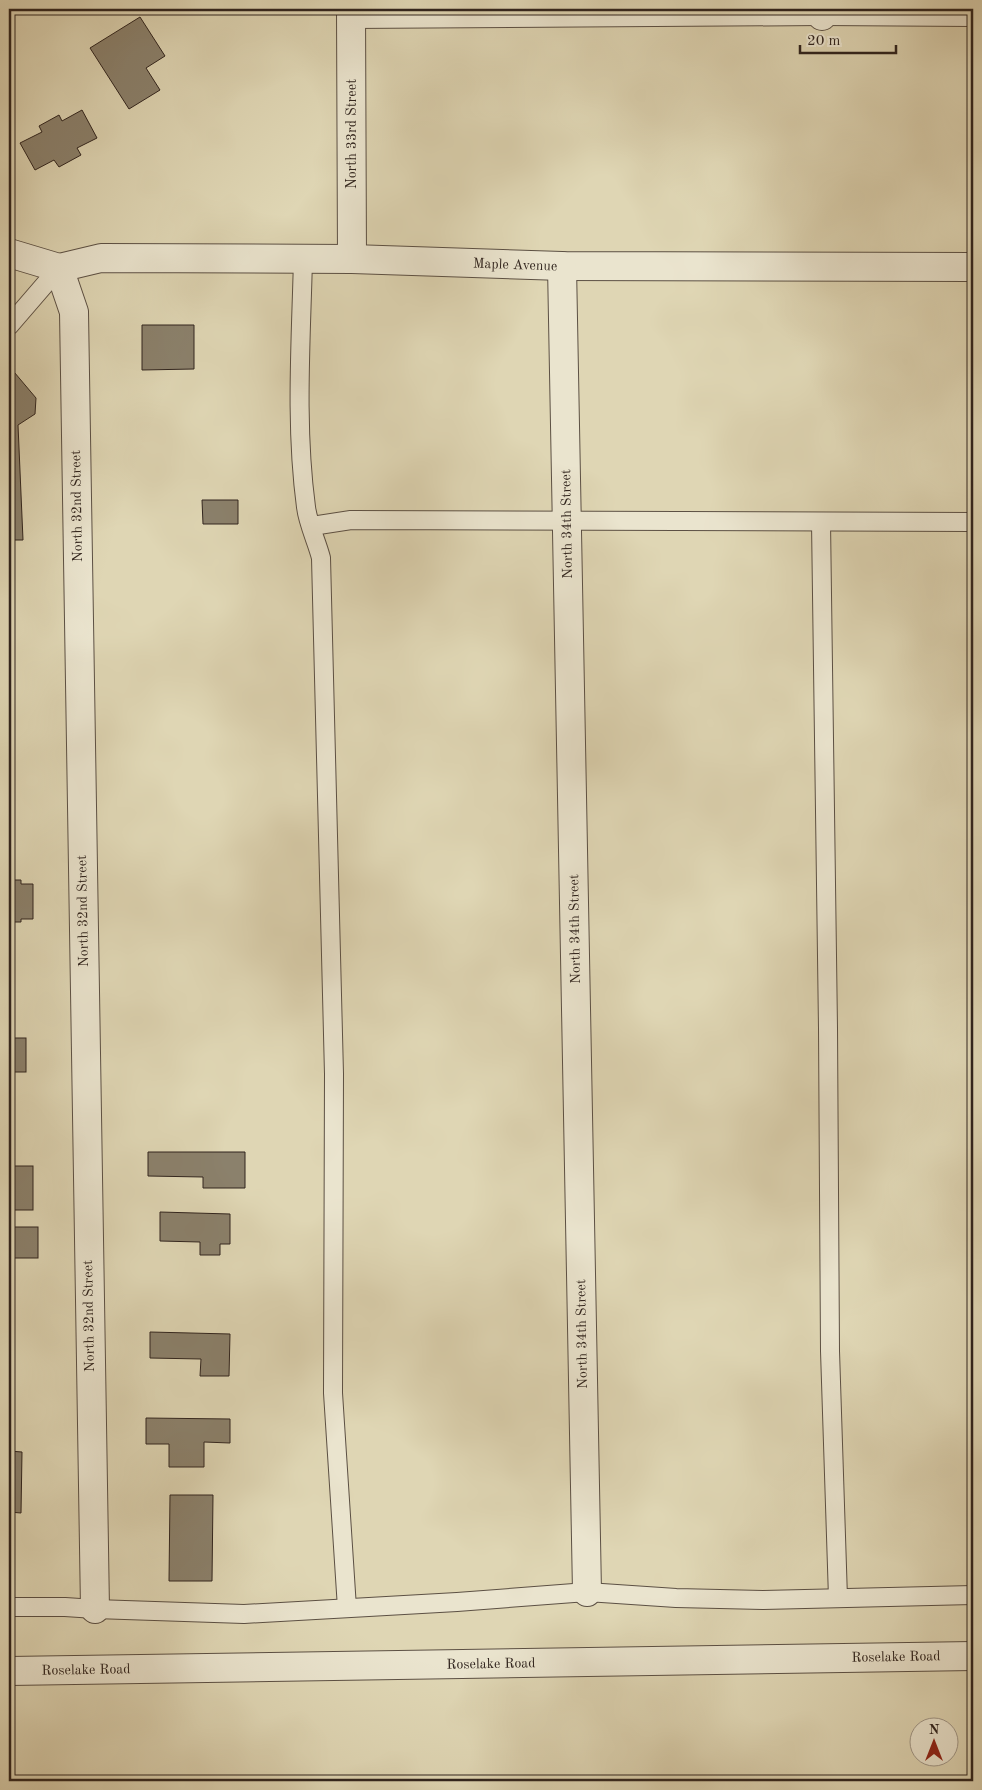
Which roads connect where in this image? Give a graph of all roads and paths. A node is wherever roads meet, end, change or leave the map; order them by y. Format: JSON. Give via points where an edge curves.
{"nodes":[{"id":1,"x":822,"y":12,"type":"edge"},
{"id":2,"x":592,"y":13,"type":"edge"},
{"id":3,"x":351,"y":14,"type":"edge"},
{"id":4,"x":973,"y":17,"type":"edge"},
{"id":5,"x":9,"y":253,"type":"edge"},
{"id":6,"x":303,"y":259,"type":"junction"},
{"id":7,"x":352,"y":259,"type":"junction"},
{"id":8,"x":562,"y":266,"type":"junction"},
{"id":9,"x":973,"y":267,"type":"edge"},
{"id":10,"x":58,"y":268,"type":"junction"},
{"id":11,"x":9,"y":326,"type":"edge"},
{"id":12,"x":567,"y":519,"type":"junction"},
{"id":13,"x":821,"y":522,"type":"junction"},
{"id":14,"x":973,"y":522,"type":"edge"},
{"id":15,"x":312,"y":526,"type":"junction"},
{"id":16,"x":587,"y":1592,"type":"junction"},
{"id":17,"x":973,"y":1596,"type":"edge"},
{"id":18,"x":838,"y":1598,"type":"junction"},
{"id":19,"x":9,"y":1607,"type":"edge"},
{"id":20,"x":347,"y":1608,"type":"junction"},
{"id":21,"x":95,"y":1609,"type":"junction"},
{"id":22,"x":973,"y":1656,"type":"edge"},
{"id":23,"x":9,"y":1671,"type":"edge"}],
"edges":[{"from":1,"to":2,"type":"lane"},
{"from":1,"to":4,"type":"lane"},
{"from":2,"to":3,"type":"lane"},
{"from":3,"to":7,"type":"street","name":"North 33rd Street"},
{"from":5,"to":10,"type":"street"},
{"from":6,"to":7,"type":"street","name":"Maple Avenue"},
{"from":6,"to":10,"type":"street","name":"Maple Avenue","via":[[101,258]]},
{"from":6,"to":15,"type":"lane","via":[[302,454],[306,509]]},
{"from":7,"to":8,"type":"street","name":"Maple Avenue"},
{"from":8,"to":9,"type":"street","name":"Maple Avenue"},
{"from":8,"to":12,"type":"street","name":"North 34th Street"},
{"from":10,"to":11,"type":"lane"},
{"from":10,"to":21,"type":"street","name":"North 32nd Street","via":[[74,312]]},
{"from":12,"to":13,"type":"lane"},
{"from":12,"to":15,"type":"lane","via":[[351,520]]},
{"from":12,"to":16,"type":"street","name":"North 34th Street"},
{"from":13,"to":14,"type":"lane"},
{"from":13,"to":18,"type":"lane","via":[[830,1351]]},
{"from":15,"to":20,"type":"lane","via":[[321,558],[334,1064],[333,1393]]},
{"from":16,"to":18,"type":"lane","via":[[676,1598]]},
{"from":16,"to":20,"type":"lane"},
{"from":17,"to":18,"type":"lane"},
{"from":19,"to":21,"type":"lane"},
{"from":20,"to":21,"type":"lane","via":[[244,1614]]},
{"from":22,"to":23,"type":"street","name":"Roselake Road"}]}
